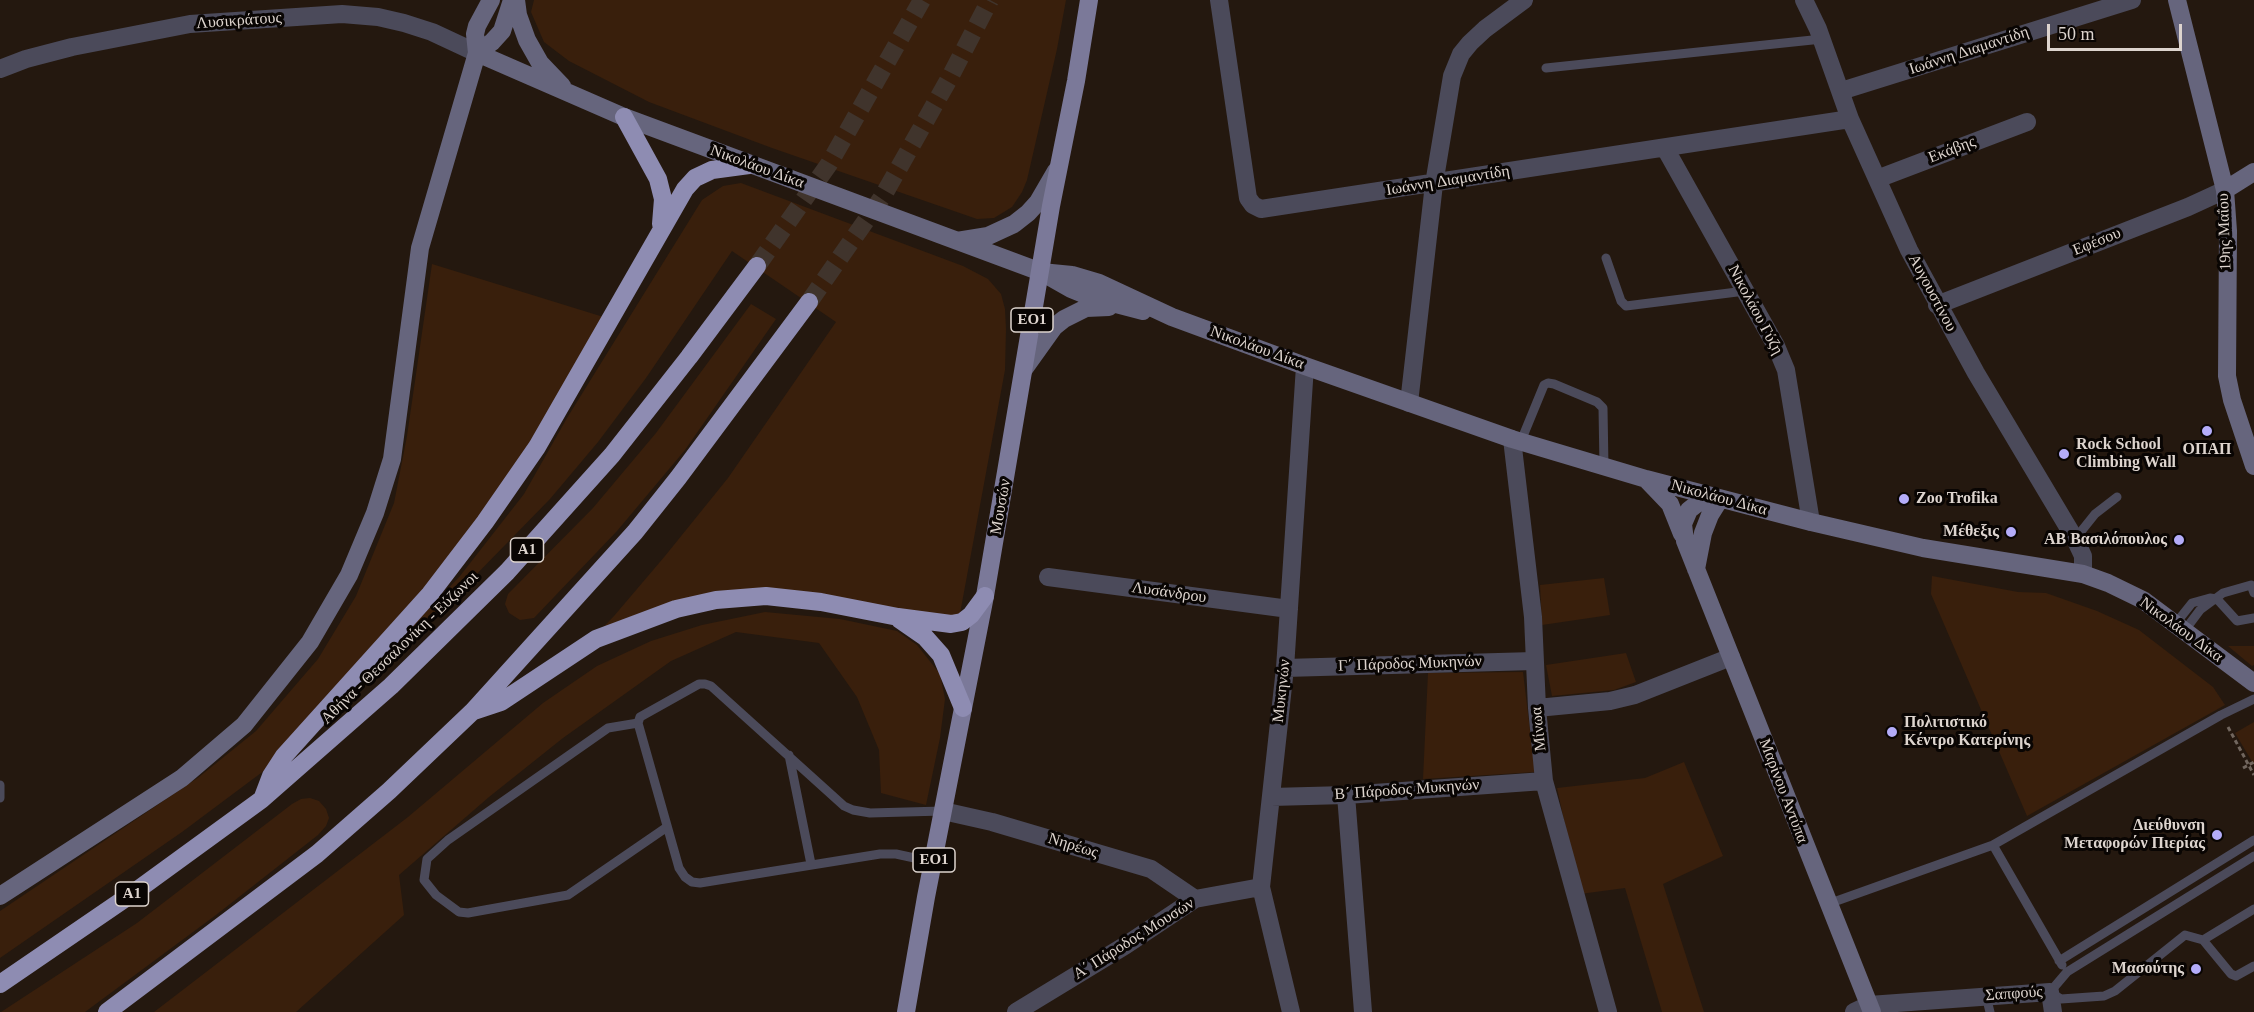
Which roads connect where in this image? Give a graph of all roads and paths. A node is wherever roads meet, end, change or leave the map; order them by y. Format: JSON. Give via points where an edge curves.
{"nodes":[{"id":1,"x":491,"y":0,"type":"edge"},
{"id":2,"x":514,"y":0,"type":"edge"},
{"id":3,"x":1089,"y":0,"type":"edge"},
{"id":4,"x":1220,"y":0,"type":"edge"},
{"id":5,"x":1524,"y":0,"type":"edge"},
{"id":6,"x":1804,"y":0,"type":"edge"},
{"id":7,"x":2132,"y":0,"type":"edge"},
{"id":8,"x":2177,"y":0,"type":"edge"},
{"id":9,"x":2074,"y":9,"type":"edge"},
{"id":10,"x":1822,"y":39,"type":"junction"},
{"id":11,"x":477,"y":53,"type":"junction"},
{"id":12,"x":1546,"y":68,"type":"dead end"},
{"id":13,"x":0,"y":69,"type":"edge"},
{"id":14,"x":1840,"y":91,"type":"junction"},
{"id":15,"x":578,"y":98,"type":"junction"},
{"id":16,"x":624,"y":117,"type":"junction"},
{"id":17,"x":1851,"y":119,"type":"junction"},
{"id":18,"x":2027,"y":122,"type":"dead end"},
{"id":19,"x":1665,"y":148,"type":"junction"},
{"id":20,"x":1060,"y":164,"type":"junction"},
{"id":21,"x":749,"y":165,"type":"junction"},
{"id":22,"x":2254,"y":172,"type":"edge"},
{"id":23,"x":1877,"y":179,"type":"junction"},
{"id":24,"x":1434,"y":184,"type":"junction"},
{"id":25,"x":2225,"y":190,"type":"junction"},
{"id":26,"x":660,"y":231,"type":"junction"},
{"id":27,"x":957,"y":241,"type":"junction"},
{"id":28,"x":1606,"y":258,"type":"dead end"},
{"id":29,"x":757,"y":266,"type":"tunnel mouth"},
{"id":30,"x":1041,"y":272,"type":"junction"},
{"id":31,"x":1745,"y":291,"type":"junction"},
{"id":32,"x":809,"y":302,"type":"tunnel mouth"},
{"id":33,"x":1937,"y":305,"type":"junction"},
{"id":34,"x":1119,"y":306,"type":"junction"},
{"id":35,"x":1172,"y":318,"type":"junction"},
{"id":36,"x":1305,"y":366,"type":"junction"},
{"id":37,"x":1024,"y":369,"type":"junction"},
{"id":38,"x":1409,"y":403,"type":"junction"},
{"id":39,"x":2249,"y":429,"type":"edge"},
{"id":40,"x":1516,"y":440,"type":"junction"},
{"id":41,"x":1604,"y":466,"type":"junction"},
{"id":42,"x":2254,"y":466,"type":"edge"},
{"id":43,"x":1646,"y":479,"type":"junction"},
{"id":44,"x":2117,"y":496,"type":"dead end"},
{"id":45,"x":1720,"y":499,"type":"junction"},
{"id":46,"x":1811,"y":522,"type":"junction"},
{"id":47,"x":2075,"y":538,"type":"junction"},
{"id":48,"x":1685,"y":541,"type":"junction"},
{"id":49,"x":1696,"y":569,"type":"junction"},
{"id":50,"x":2083,"y":574,"type":"junction"},
{"id":51,"x":1048,"y":577,"type":"dead end"},
{"id":52,"x":2254,"y":593,"type":"edge"},
{"id":53,"x":986,"y":596,"type":"junction"},
{"id":54,"x":2217,"y":599,"type":"junction"},
{"id":55,"x":1289,"y":609,"type":"junction"},
{"id":56,"x":898,"y":618,"type":"junction"},
{"id":57,"x":2254,"y":618,"type":"edge"},
{"id":58,"x":2180,"y":627,"type":"junction"},
{"id":59,"x":1731,"y":657,"type":"junction"},
{"id":60,"x":1534,"y":661,"type":"junction"},
{"id":61,"x":1285,"y":668,"type":"junction"},
{"id":62,"x":2254,"y":683,"type":"edge"},
{"id":63,"x":2254,"y":699,"type":"edge"},
{"id":64,"x":963,"y":708,"type":"junction"},
{"id":65,"x":1537,"y":708,"type":"junction"},
{"id":66,"x":473,"y":711,"type":"junction"},
{"id":67,"x":2221,"y":715,"type":"junction"},
{"id":68,"x":638,"y":723,"type":"junction"},
{"id":69,"x":789,"y":755,"type":"junction"},
{"id":70,"x":2254,"y":762,"type":"edge"},
{"id":71,"x":2248,"y":765,"type":"junction"},
{"id":72,"x":2243,"y":768,"type":"dead end"},
{"id":73,"x":2254,"y":776,"type":"edge"},
{"id":74,"x":1544,"y":781,"type":"junction"},
{"id":75,"x":0,"y":785,"type":"edge"},
{"id":76,"x":1346,"y":795,"type":"junction"},
{"id":77,"x":1271,"y":797,"type":"junction"},
{"id":78,"x":0,"y":798,"type":"edge"},
{"id":79,"x":261,"y":800,"type":"junction"},
{"id":80,"x":943,"y":811,"type":"junction"},
{"id":81,"x":667,"y":827,"type":"junction"},
{"id":82,"x":2254,"y":840,"type":"edge"},
{"id":83,"x":1993,"y":845,"type":"junction"},
{"id":84,"x":2254,"y":856,"type":"edge"},
{"id":85,"x":933,"y":862,"type":"junction"},
{"id":86,"x":811,"y":864,"type":"junction"},
{"id":87,"x":1261,"y":886,"type":"junction"},
{"id":88,"x":0,"y":896,"type":"edge"},
{"id":89,"x":1195,"y":899,"type":"junction"},
{"id":90,"x":1828,"y":904,"type":"junction"},
{"id":91,"x":2254,"y":909,"type":"edge"},
{"id":92,"x":2203,"y":940,"type":"junction"},
{"id":93,"x":2059,"y":961,"type":"junction"},
{"id":94,"x":2254,"y":966,"type":"edge"},
{"id":95,"x":2067,"y":972,"type":"junction"},
{"id":96,"x":0,"y":984,"type":"edge"},
{"id":97,"x":2050,"y":992,"type":"junction"},
{"id":98,"x":1988,"y":1004,"type":"edge"},
{"id":99,"x":1865,"y":1010,"type":"edge"},
{"id":100,"x":107,"y":1012,"type":"edge"},
{"id":101,"x":906,"y":1012,"type":"edge"},
{"id":102,"x":1016,"y":1012,"type":"edge"},
{"id":103,"x":1291,"y":1012,"type":"edge"},
{"id":104,"x":1363,"y":1012,"type":"edge"},
{"id":105,"x":1608,"y":1012,"type":"edge"},
{"id":106,"x":2053,"y":1012,"type":"edge"}],
"edges":[{"from":1,"to":11,"type":"street","via":[[477,26]]},
{"from":2,"to":11,"type":"street","via":[[502,31]]},
{"from":2,"to":15,"type":"street","via":[[527,40],[540,63]]},
{"from":3,"to":20,"type":"main road","name":"Μουσών","number":"ΕΟ1"},
{"from":4,"to":24,"type":"street","name":"Ιωάννη Διαμαντίδη","via":[[1248,198],[1253,206],[1261,209]]},
{"from":5,"to":24,"type":"street","via":[[1485,28],[1456,63]]},
{"from":6,"to":10,"type":"street","name":"Αυγουστίνου"},
{"from":7,"to":9,"type":"street","name":"Ιωάννη Διαμαντίδη"},
{"from":8,"to":25,"type":"street","name":"19ης Μαΐου"},
{"from":9,"to":14,"type":"street","name":"Ιωάννη Διαμαντίδη"},
{"from":10,"to":12,"type":"lane"},
{"from":10,"to":14,"type":"street","name":"Αυγουστίνου"},
{"from":11,"to":13,"type":"street","name":"Λυσικράτους","via":[[432,32],[378,17],[342,14],[190,24],[72,47]]},
{"from":11,"to":15,"type":"street","name":"Νικολάου Δίκα"},
{"from":11,"to":88,"type":"street","via":[[420,248],[392,459],[349,574],[310,642],[244,725],[182,778]]},
{"from":14,"to":17,"type":"street","name":"Αυγουστίνου"},
{"from":15,"to":16,"type":"street","name":"Νικολάου Δίκα"},
{"from":16,"to":21,"type":"street","name":"Νικολάου Δίκα"},
{"from":16,"to":26,"type":"highway","via":[[658,179],[663,199]]},
{"from":17,"to":19,"type":"street","name":"Ιωάννη Διαμαντίδη"},
{"from":17,"to":23,"type":"street","name":"Αυγουστίνου"},
{"from":18,"to":23,"type":"street","name":"Εκάβης"},
{"from":19,"to":24,"type":"street","name":"Ιωάννη Διαμαντίδη"},
{"from":19,"to":31,"type":"street","name":"Νικολάου Γύζη"},
{"from":20,"to":27,"type":"street","via":[[1028,213],[1001,231]]},
{"from":20,"to":30,"type":"main road","name":"Μουσών","number":"ΕΟ1"},
{"from":21,"to":26,"type":"highway","via":[[712,170],[695,178]]},
{"from":21,"to":27,"type":"street","name":"Νικολάου Δίκα"},
{"from":22,"to":25,"type":"street","name":"Εφέσου"},
{"from":23,"to":33,"type":"street","name":"Αυγουστίνου"},
{"from":24,"to":38,"type":"street"},
{"from":25,"to":33,"type":"street","name":"Εφέσου"},
{"from":25,"to":39,"type":"street","name":"19ης Μαΐου","via":[[2227,376],[2232,400]]},
{"from":26,"to":79,"type":"highway","via":[[537,447],[485,522],[430,594],[284,756]]},
{"from":27,"to":30,"type":"street","name":"Νικολάου Δίκα"},
{"from":28,"to":31,"type":"lane","via":[[1626,306]]},
{"from":29,"to":79,"type":"highway","name":"Αθήνα - Θεσσαλονίκη - Εύζωνοι","number":"Α1","via":[[612,455],[507,572],[391,686]]},
{"from":30,"to":34,"type":"street","name":"Νικολάου Δίκα","via":[[1071,289]]},
{"from":30,"to":35,"type":"street","name":"Νικολάου Δίκα","via":[[1099,283]]},
{"from":30,"to":37,"type":"main road","name":"Μουσών","number":"ΕΟ1"},
{"from":31,"to":46,"type":"street","name":"Νικολάου Γύζη","via":[[1786,370]]},
{"from":32,"to":66,"type":"highway","via":[[634,532]]},
{"from":33,"to":47,"type":"street","name":"Αυγουστίνου"},
{"from":34,"to":35,"type":"street","name":"Νικολάου Δίκα"},
{"from":34,"to":37,"type":"street","via":[[1074,312],[1054,327]]},
{"from":35,"to":36,"type":"street","name":"Νικολάου Δίκα"},
{"from":36,"to":38,"type":"street","name":"Νικολάου Δίκα"},
{"from":36,"to":55,"type":"street","name":"Μυκηνών"},
{"from":37,"to":53,"type":"main road","name":"Μουσών","number":"ΕΟ1"},
{"from":38,"to":40,"type":"street","name":"Νικολάου Δίκα"},
{"from":39,"to":42,"type":"street","name":"19ης Μαΐου"},
{"from":40,"to":41,"type":"street","name":"Νικολάου Δίκα"},
{"from":40,"to":41,"type":"lane","via":[[1544,385],[1554,384],[1601,404]]},
{"from":40,"to":60,"type":"street","name":"Μίνωα"},
{"from":41,"to":43,"type":"street","name":"Νικολάου Δίκα"},
{"from":43,"to":45,"type":"street","name":"Νικολάου Δίκα"},
{"from":43,"to":48,"type":"street","name":"Μαρίνου Αντύπα","via":[[1670,504]]},
{"from":44,"to":47,"type":"lane","via":[[2095,513]]},
{"from":45,"to":46,"type":"street","name":"Νικολάου Δίκα"},
{"from":45,"to":48,"type":"street","via":[[1698,503],[1689,510],[1683,524]]},
{"from":45,"to":49,"type":"street","via":[[1703,533]]},
{"from":46,"to":50,"type":"street","name":"Νικολάου Δίκα","via":[[1923,548]]},
{"from":47,"to":50,"type":"street","name":"Αυγουστίνου","via":[[2083,556]]},
{"from":48,"to":49,"type":"street","name":"Μαρίνου Αντύπα"},
{"from":49,"to":59,"type":"street","name":"Μαρίνου Αντύπα"},
{"from":50,"to":58,"type":"street","name":"Νικολάου Δίκα","via":[[2143,600]]},
{"from":51,"to":55,"type":"street","name":"Λυσάνδρου"},
{"from":52,"to":54,"type":"lane","via":[[2251,585],[2223,593]]},
{"from":53,"to":56,"type":"highway","via":[[962,622]]},
{"from":53,"to":64,"type":"main road","name":"Μουσών","number":"ΕΟ1"},
{"from":54,"to":57,"type":"lane","via":[[2237,621]]},
{"from":54,"to":58,"type":"lane","via":[[2192,603]]},
{"from":55,"to":61,"type":"street","name":"Μυκηνών"},
{"from":56,"to":64,"type":"highway","via":[[925,637],[940,655]]},
{"from":56,"to":66,"type":"highway","via":[[821,602],[766,596],[716,600],[637,622],[596,639],[501,702]]},
{"from":58,"to":62,"type":"street","name":"Νικολάου Δίκα"},
{"from":59,"to":65,"type":"street","via":[[1635,696]]},
{"from":59,"to":90,"type":"street","name":"Μαρίνου Αντύπα"},
{"from":60,"to":61,"type":"street","name":"Γ΄ Πάροδος Μυκηνών"},
{"from":60,"to":65,"type":"street","name":"Μίνωα"},
{"from":61,"to":77,"type":"street","name":"Μυκηνών"},
{"from":63,"to":67,"type":"lane"},
{"from":64,"to":80,"type":"main road","name":"Μουσών","number":"ΕΟ1"},
{"from":65,"to":74,"type":"street","name":"Μίνωα"},
{"from":66,"to":100,"type":"highway","via":[[317,854]]},
{"from":67,"to":71,"type":"path"},
{"from":67,"to":83,"type":"lane"},
{"from":68,"to":69,"type":"lane","via":[[640,717],[705,684]]},
{"from":68,"to":81,"type":"lane"},
{"from":68,"to":81,"type":"lane","via":[[608,729],[448,840],[427,859],[424,880],[435,895],[459,912],[468,913],[568,895]]},
{"from":69,"to":80,"type":"lane","via":[[853,810]]},
{"from":69,"to":86,"type":"lane"},
{"from":70,"to":71,"type":"path"},
{"from":71,"to":72,"type":"path"},
{"from":71,"to":73,"type":"path"},
{"from":74,"to":76,"type":"street","name":"Β΄ Πάροδος Μυκηνών"},
{"from":74,"to":105,"type":"street","name":"Μίνωα"},
{"from":75,"to":78,"type":"lane"},
{"from":76,"to":77,"type":"street","name":"Β΄ Πάροδος Μυκηνών"},
{"from":76,"to":104,"type":"street"},
{"from":77,"to":87,"type":"street","name":"Μυκηνών"},
{"from":79,"to":96,"type":"highway","name":"Αθήνα - Θεσσαλονίκη - Εύζωνοι","number":"Α1"},
{"from":80,"to":85,"type":"main road","name":"Μουσών","number":"ΕΟ1"},
{"from":80,"to":89,"type":"street","name":"Νηρέως","via":[[1151,869]]},
{"from":81,"to":86,"type":"lane","via":[[679,868],[692,882]]},
{"from":82,"to":93,"type":"lane"},
{"from":83,"to":90,"type":"lane"},
{"from":83,"to":93,"type":"lane"},
{"from":84,"to":95,"type":"lane"},
{"from":85,"to":86,"type":"lane","via":[[879,854]]},
{"from":85,"to":101,"type":"main road","name":"Μουσών","number":"ΕΟ1"},
{"from":87,"to":89,"type":"street","name":"Α΄ Πάροδος Μουσών"},
{"from":87,"to":103,"type":"street","name":"Μυκηνών"},
{"from":89,"to":102,"type":"street","name":"Α΄ Πάροδος Μουσών"},
{"from":90,"to":99,"type":"street","name":"Μαρίνου Αντύπα"},
{"from":91,"to":92,"type":"lane"},
{"from":92,"to":94,"type":"lane","via":[[2231,974],[2236,976]]},
{"from":92,"to":97,"type":"lane","via":[[2185,935],[2104,996],[2061,999]]},
{"from":93,"to":95,"type":"lane"},
{"from":95,"to":97,"type":"lane"},
{"from":97,"to":98,"type":"street","name":"Σαπφούς"},
{"from":97,"to":106,"type":"street"},
{"from":98,"to":99,"type":"street","name":"Σαπφούς"}]}
